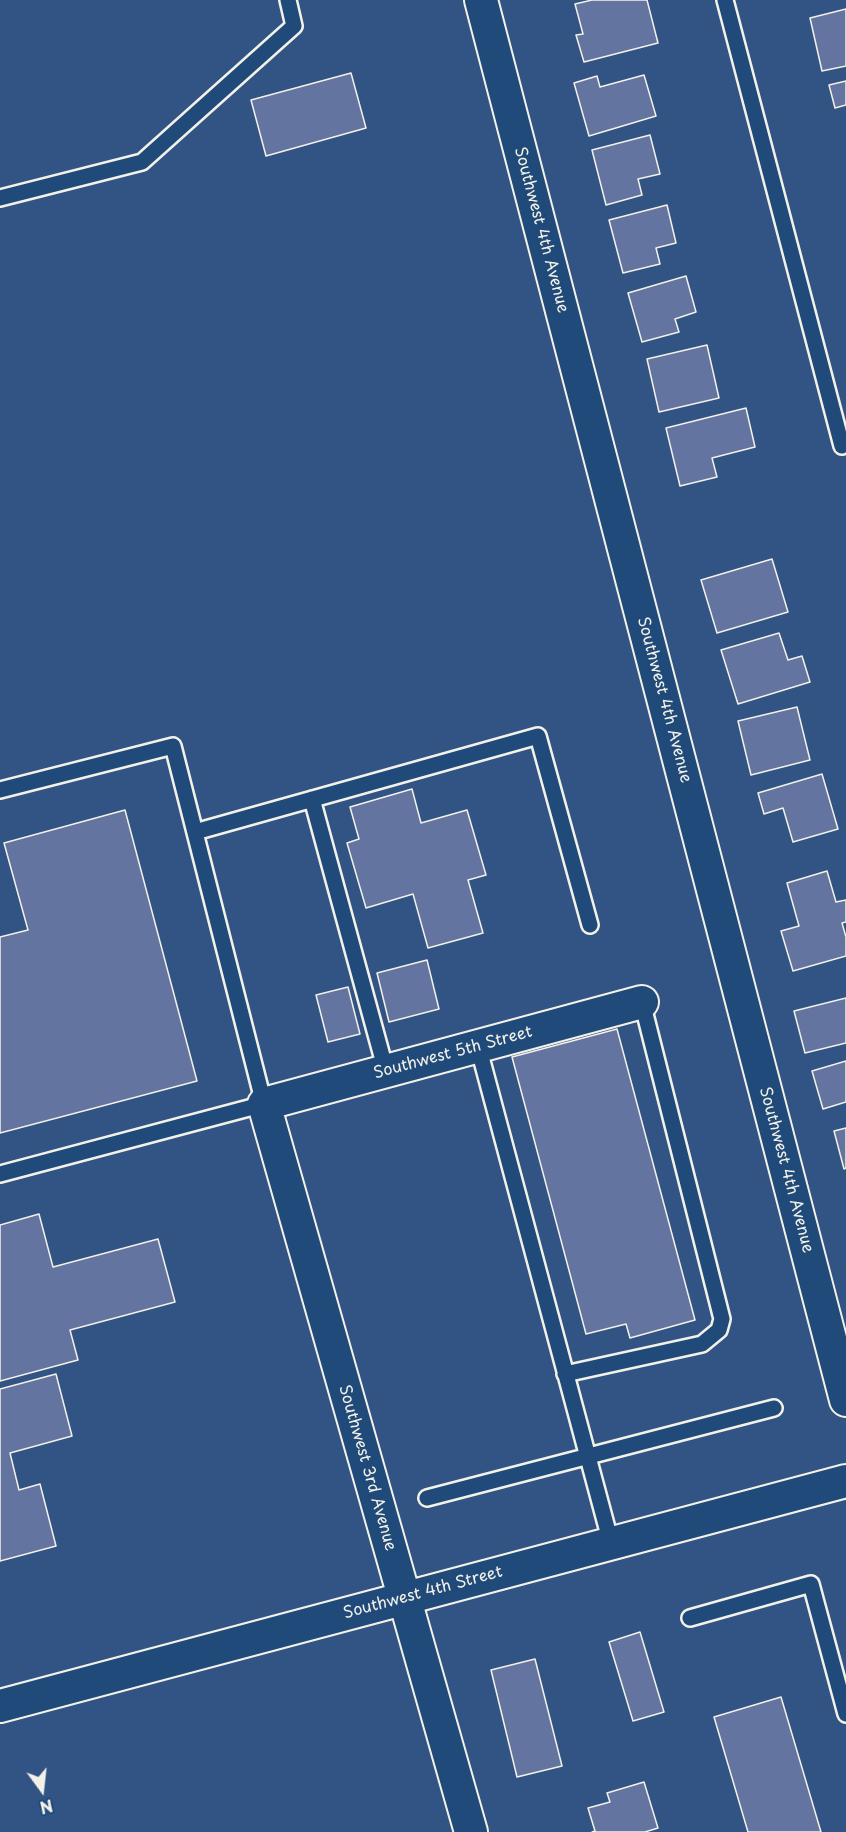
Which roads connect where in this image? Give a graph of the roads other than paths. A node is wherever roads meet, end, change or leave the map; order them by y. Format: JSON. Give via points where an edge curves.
{"nodes":[{"id":1,"x":288,"y":0,"type":"edge"},
{"id":2,"x":481,"y":0,"type":"edge"},
{"id":3,"x":725,"y":0,"type":"edge"},
{"id":4,"x":0,"y":198,"type":"edge"},
{"id":5,"x":842,"y":446,"type":"dead end"},
{"id":6,"x":0,"y":790,"type":"edge"},
{"id":7,"x":312,"y":799,"type":"junction"},
{"id":8,"x":195,"y":832,"type":"junction"},
{"id":9,"x":590,"y":925,"type":"dead end"},
{"id":10,"x":642,"y":1002,"type":"joint"},
{"id":11,"x":478,"y":1046,"type":"junction"},
{"id":12,"x":386,"y":1071,"type":"junction"},
{"id":13,"x":264,"y":1104,"type":"junction"},
{"id":14,"x":0,"y":1174,"type":"edge"},
{"id":15,"x":565,"y":1374,"type":"junction"},
{"id":16,"x":846,"y":1400,"type":"edge"},
{"id":17,"x":774,"y":1408,"type":"dead end"},
{"id":18,"x":587,"y":1456,"type":"junction"},
{"id":19,"x":846,"y":1481,"type":"edge"},
{"id":20,"x":427,"y":1498,"type":"dead end"},
{"id":21,"x":611,"y":1543,"type":"junction"},
{"id":22,"x":404,"y":1598,"type":"junction"},
{"id":23,"x":690,"y":1618,"type":"dead end"},
{"id":24,"x":0,"y":1706,"type":"edge"},
{"id":25,"x":846,"y":1714,"type":"edge"},
{"id":26,"x":471,"y":1832,"type":"edge"}],
"edges":[{"from":1,"to":4,"type":"lane","via":[[294,26],[142,162]]},
{"from":2,"to":16,"type":"street","name":"Southwest 4th Avenue"},
{"from":3,"to":5,"type":"lane"},
{"from":6,"to":8,"type":"lane","via":[[173,746]]},
{"from":7,"to":8,"type":"lane"},
{"from":7,"to":9,"type":"lane","via":[[538,736]]},
{"from":7,"to":12,"type":"lane"},
{"from":8,"to":13,"type":"lane"},
{"from":10,"to":11,"type":"street","name":"Southwest 5th Street"},
{"from":10,"to":15,"type":"lane","via":[[722,1319],[719,1330],[702,1344]]},
{"from":11,"to":12,"type":"street","name":"Southwest 5th Street"},
{"from":11,"to":15,"type":"lane"},
{"from":12,"to":13,"type":"street","name":"Southwest 5th Street"},
{"from":13,"to":14,"type":"lane"},
{"from":13,"to":22,"type":"street","name":"Southwest 3rd Avenue"},
{"from":15,"to":18,"type":"lane"},
{"from":17,"to":18,"type":"lane"},
{"from":18,"to":20,"type":"lane"},
{"from":18,"to":21,"type":"lane"},
{"from":19,"to":21,"type":"street","name":"Southwest 4th Street"},
{"from":21,"to":22,"type":"street","name":"Southwest 4th Street"},
{"from":22,"to":24,"type":"street","name":"Southwest 4th Street"},
{"from":22,"to":26,"type":"street","name":"Southwest 3rd Avenue"},
{"from":23,"to":25,"type":"lane","via":[[811,1584]]}]}
